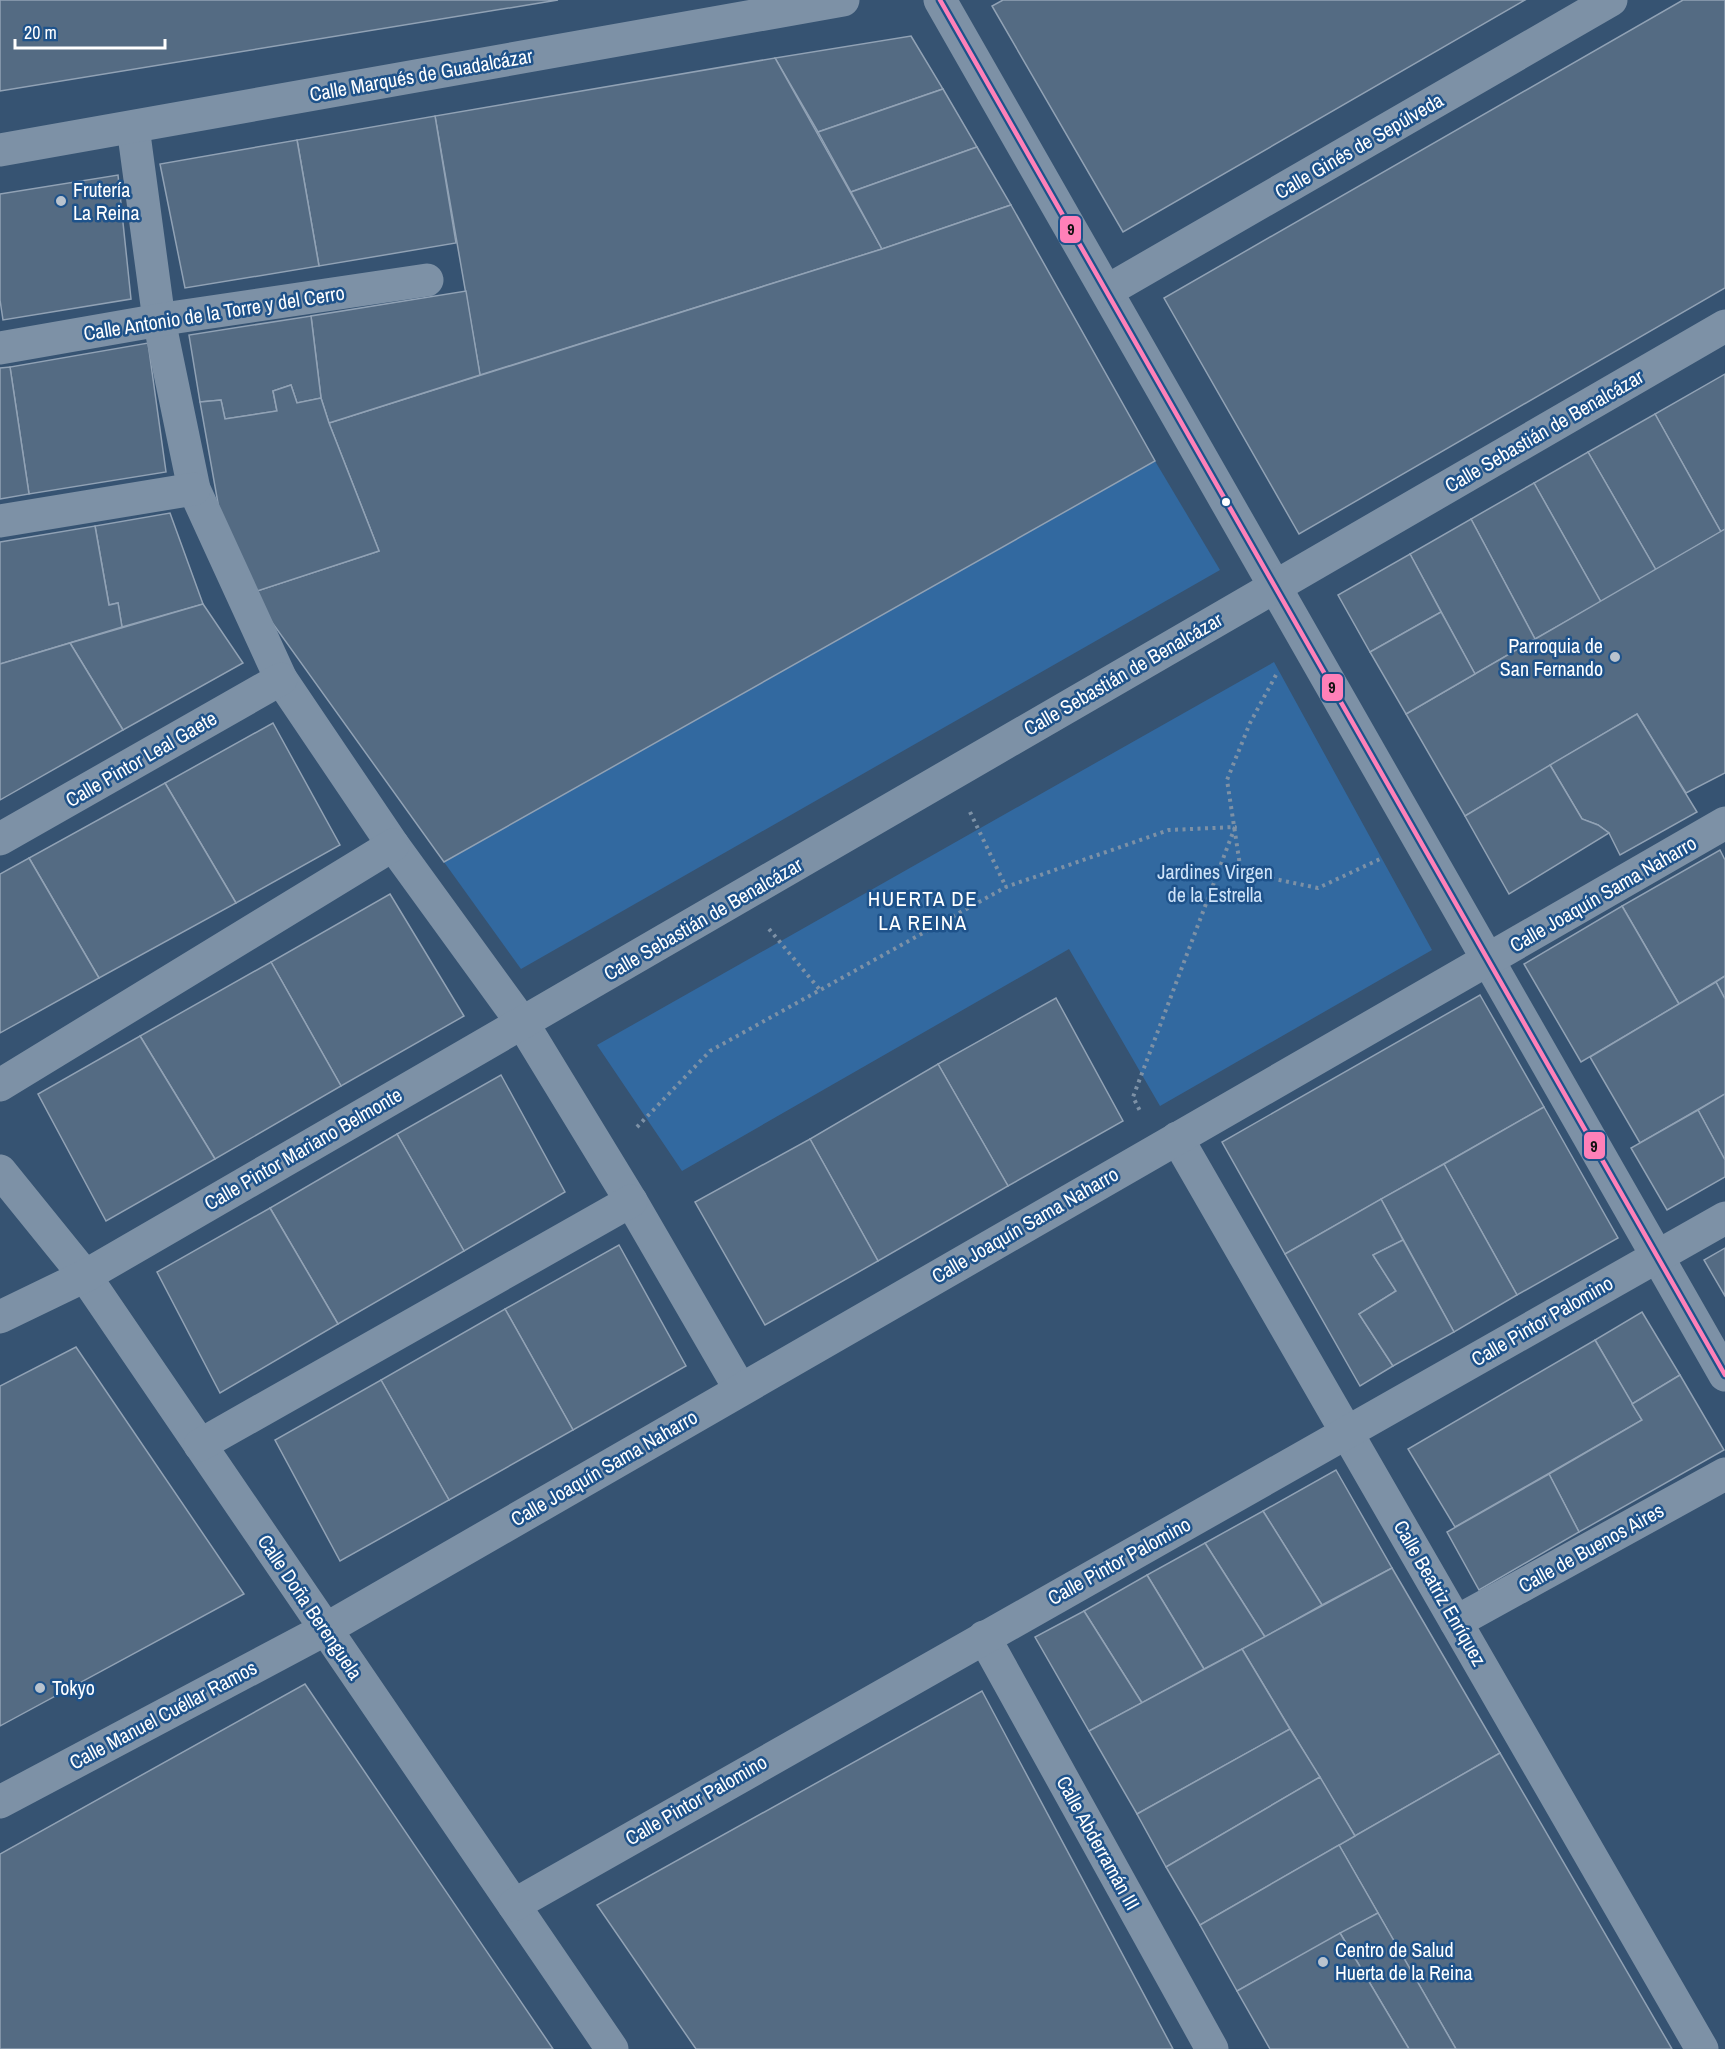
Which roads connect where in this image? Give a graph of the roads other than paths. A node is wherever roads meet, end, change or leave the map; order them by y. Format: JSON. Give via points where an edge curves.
{"nodes":[{"id":1,"x":843,"y":0,"type":"edge"},
{"id":2,"x":940,"y":0,"type":"edge"},
{"id":3,"x":1611,"y":0,"type":"edge"},
{"id":4,"x":133,"y":127,"type":"junction"},
{"id":5,"x":0,"y":150,"type":"edge"},
{"id":6,"x":427,"y":279,"type":"dead end"},
{"id":7,"x":1107,"y":291,"type":"junction"},
{"id":8,"x":159,"y":320,"type":"junction"},
{"id":9,"x":1725,"y":326,"type":"edge"},
{"id":10,"x":0,"y":348,"type":"edge"},
{"id":11,"x":194,"y":489,"type":"junction"},
{"id":12,"x":0,"y":521,"type":"edge"},
{"id":13,"x":1275,"y":586,"type":"junction"},
{"id":14,"x":281,"y":680,"type":"junction"},
{"id":15,"x":1725,"y":823,"type":"edge"},
{"id":16,"x":0,"y":839,"type":"edge"},
{"id":17,"x":393,"y":845,"type":"junction"},
{"id":18,"x":1489,"y":960,"type":"junction"},
{"id":19,"x":523,"y":1024,"type":"junction"},
{"id":20,"x":0,"y":1085,"type":"edge"},
{"id":21,"x":1177,"y":1138,"type":"junction"},
{"id":22,"x":0,"y":1171,"type":"edge"},
{"id":23,"x":631,"y":1201,"type":"junction"},
{"id":24,"x":1725,"y":1218,"type":"edge"},
{"id":25,"x":1658,"y":1256,"type":"junction"},
{"id":26,"x":85,"y":1276,"type":"junction"},
{"id":27,"x":0,"y":1317,"type":"edge"},
{"id":28,"x":1725,"y":1375,"type":"edge"},
{"id":29,"x":740,"y":1389,"type":"junction"},
{"id":30,"x":1346,"y":1432,"type":"junction"},
{"id":31,"x":200,"y":1445,"type":"junction"},
{"id":32,"x":1725,"y":1474,"type":"edge"},
{"id":33,"x":1456,"y":1622,"type":"junction"},
{"id":34,"x":326,"y":1629,"type":"junction"},
{"id":35,"x":984,"y":1637,"type":"junction"},
{"id":36,"x":0,"y":1802,"type":"edge"},
{"id":37,"x":514,"y":1905,"type":"junction"},
{"id":38,"x":612,"y":2049,"type":"edge"},
{"id":39,"x":1212,"y":2049,"type":"edge"},
{"id":40,"x":1702,"y":2049,"type":"edge"}],
"edges":[{"from":1,"to":4,"type":"street","name":"Calle Marqués de Guadalcázar"},
{"from":2,"to":7,"type":"street"},
{"from":3,"to":7,"type":"street","name":"Calle Ginés de Sepúlveda"},
{"from":4,"to":5,"type":"street","name":"Calle Marqués de Guadalcázar"},
{"from":4,"to":8,"type":"street"},
{"from":6,"to":8,"type":"street","name":"Calle Antonio de la Torre y del Cerro"},
{"from":7,"to":13,"type":"street"},
{"from":8,"to":10,"type":"street","name":"Calle Antonio de la Torre y del Cerro"},
{"from":8,"to":11,"type":"street"},
{"from":9,"to":13,"type":"street","name":"Calle Sebastián de Benalcázar"},
{"from":11,"to":12,"type":"street"},
{"from":11,"to":14,"type":"street"},
{"from":13,"to":18,"type":"street"},
{"from":13,"to":19,"type":"street","name":"Calle Sebastián de Benalcázar"},
{"from":14,"to":16,"type":"street","name":"Calle Pintor Leal Gaete"},
{"from":14,"to":17,"type":"street"},
{"from":15,"to":18,"type":"street","name":"Calle Joaquín Sama Naharro"},
{"from":17,"to":19,"type":"street"},
{"from":17,"to":20,"type":"street"},
{"from":18,"to":21,"type":"street","name":"Calle Joaquín Sama Naharro"},
{"from":18,"to":25,"type":"street"},
{"from":19,"to":23,"type":"street"},
{"from":19,"to":26,"type":"street","name":"Calle Pintor Mariano Belmonte"},
{"from":21,"to":29,"type":"street","name":"Calle Joaquín Sama Naharro"},
{"from":21,"to":30,"type":"street","name":"Calle Beatriz Enríquez"},
{"from":22,"to":26,"type":"street","name":"Calle Doña Berenguela"},
{"from":23,"to":29,"type":"street"},
{"from":23,"to":31,"type":"street"},
{"from":24,"to":25,"type":"street","name":"Calle Pintor Palomino"},
{"from":25,"to":28,"type":"street"},
{"from":25,"to":30,"type":"street","name":"Calle Pintor Palomino"},
{"from":26,"to":27,"type":"street","name":"Calle Pintor Mariano Belmonte"},
{"from":26,"to":31,"type":"street","name":"Calle Doña Berenguela"},
{"from":29,"to":34,"type":"street","name":"Calle Joaquín Sama Naharro"},
{"from":30,"to":33,"type":"street","name":"Calle Beatriz Enríquez"},
{"from":30,"to":35,"type":"street","name":"Calle Pintor Palomino"},
{"from":31,"to":34,"type":"street","name":"Calle Doña Berenguela"},
{"from":32,"to":33,"type":"street","name":"Calle de Buenos Aires"},
{"from":33,"to":40,"type":"street","name":"Calle Beatriz Enríquez"},
{"from":34,"to":36,"type":"street","name":"Calle Manuel Cuéllar Ramos"},
{"from":34,"to":37,"type":"street","name":"Calle Doña Berenguela"},
{"from":35,"to":37,"type":"street","name":"Calle Pintor Palomino"},
{"from":35,"to":39,"type":"street","name":"Calle Abderramán III"},
{"from":37,"to":38,"type":"street","name":"Calle Doña Berenguela"}]}
